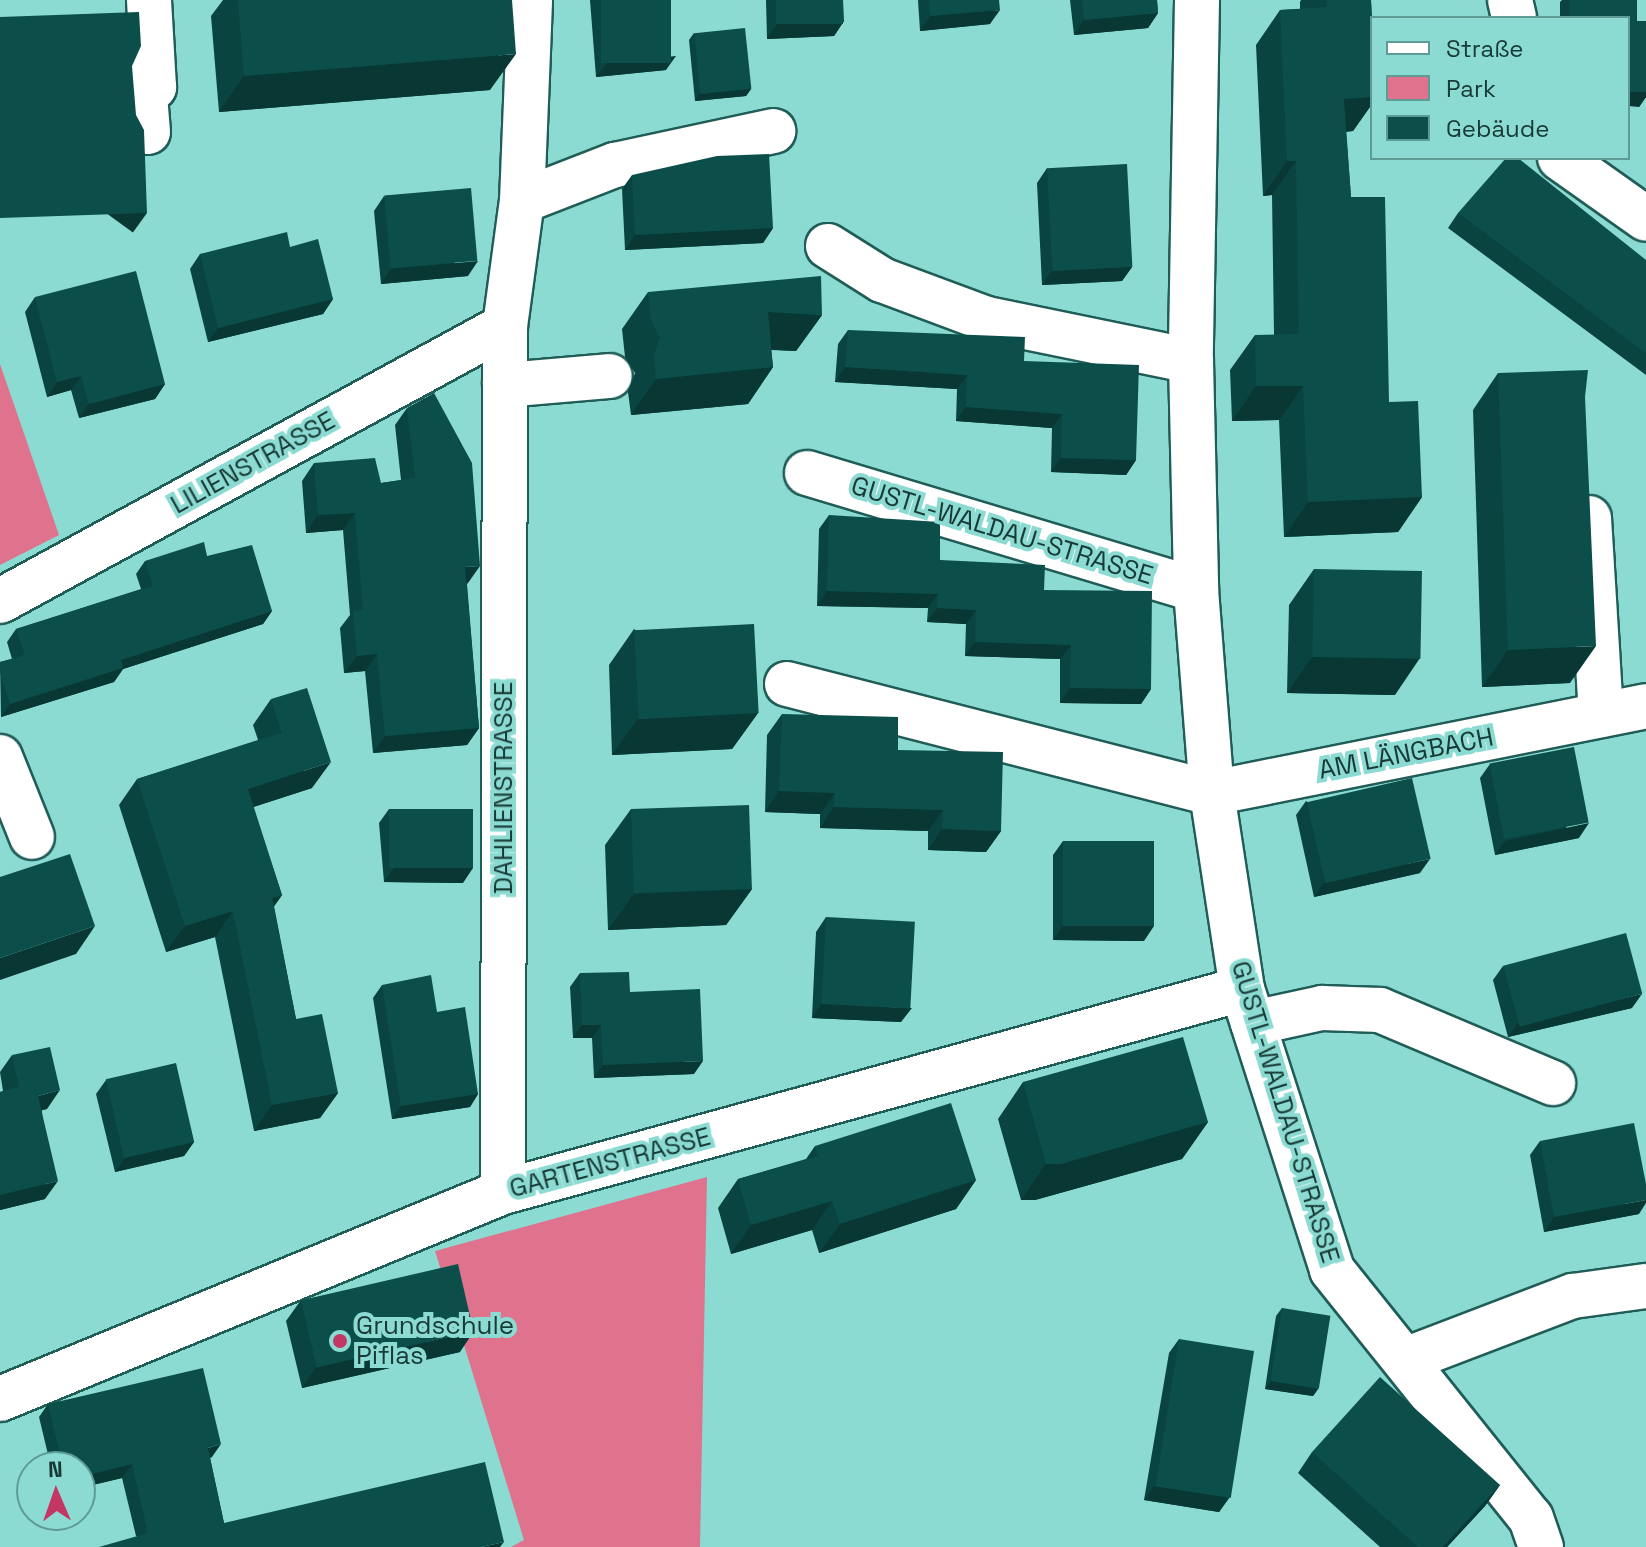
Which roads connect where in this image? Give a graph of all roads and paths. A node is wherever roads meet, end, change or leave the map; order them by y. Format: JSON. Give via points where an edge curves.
{"nodes":[{"id":1,"x":149,"y":0,"type":"edge"},
{"id":2,"x":530,"y":0,"type":"edge"},
{"id":3,"x":1197,"y":0,"type":"edge"},
{"id":4,"x":773,"y":131,"type":"dead end"},
{"id":5,"x":148,"y":132,"type":"edge"},
{"id":6,"x":1563,"y":160,"type":"edge"},
{"id":7,"x":522,"y":201,"type":"junction"},
{"id":8,"x":1646,"y":219,"type":"edge"},
{"id":9,"x":828,"y":246,"type":"dead end"},
{"id":10,"x":505,"y":326,"type":"junction"},
{"id":11,"x":1191,"y":361,"type":"junction"},
{"id":12,"x":610,"y":376,"type":"dead end"},
{"id":13,"x":505,"y":385,"type":"junction"},
{"id":14,"x":807,"y":473,"type":"dead end"},
{"id":15,"x":1587,"y":479,"type":"edge"},
{"id":16,"x":1196,"y":590,"type":"junction"},
{"id":17,"x":0,"y":601,"type":"edge"},
{"id":18,"x":787,"y":684,"type":"dead end"},
{"id":19,"x":1646,"y":706,"type":"edge"},
{"id":20,"x":1601,"y":715,"type":"junction"},
{"id":21,"x":0,"y":757,"type":"edge"},
{"id":22,"x":1212,"y":793,"type":"junction"},
{"id":23,"x":32,"y":837,"type":"dead end"},
{"id":24,"x":1247,"y":1006,"type":"junction"},
{"id":25,"x":1553,"y":1083,"type":"dead end"},
{"id":26,"x":503,"y":1192,"type":"junction"},
{"id":27,"x":1646,"y":1286,"type":"edge"},
{"id":28,"x":1405,"y":1360,"type":"junction"},
{"id":29,"x":0,"y":1399,"type":"edge"},
{"id":30,"x":1541,"y":1547,"type":"edge"}],
"edges":[{"from":1,"to":5,"type":"street","via":[[154,87],[144,83]]},
{"from":2,"to":7,"type":"street","name":"DAHLIENSTRASSE"},
{"from":3,"to":11,"type":"street","name":"GUSTL-WALDAU-STRASSE"},
{"from":4,"to":7,"type":"street","via":[[615,165]]},
{"from":6,"to":8,"type":"street"},
{"from":7,"to":10,"type":"street","name":"DAHLIENSTRASSE"},
{"from":9,"to":11,"type":"street","via":[[882,280],[987,319]]},
{"from":10,"to":13,"type":"street","name":"DAHLIENSTRASSE"},
{"from":10,"to":17,"type":"street","name":"LILIENSTRASSE"},
{"from":11,"to":16,"type":"street","name":"GUSTL-WALDAU-STRASSE"},
{"from":12,"to":13,"type":"street"},
{"from":13,"to":26,"type":"street","name":"DAHLIENSTRASSE"},
{"from":14,"to":16,"type":"street","name":"GUSTL-WALDAU-STRASSE"},
{"from":15,"to":20,"type":"street"},
{"from":16,"to":22,"type":"street","name":"GUSTL-WALDAU-STRASSE"},
{"from":18,"to":22,"type":"street"},
{"from":19,"to":20,"type":"street","name":"AM LÄNGBACH"},
{"from":20,"to":22,"type":"street","name":"AM LÄNGBACH"},
{"from":21,"to":23,"type":"street"},
{"from":22,"to":24,"type":"street","name":"GUSTL-WALDAU-STRASSE"},
{"from":24,"to":25,"type":"street","name":"GARTENSTRASSE","via":[[1380,1010]]},
{"from":24,"to":26,"type":"street","name":"GARTENSTRASSE"},
{"from":24,"to":28,"type":"street","name":"GUSTL-WALDAU-STRASSE","via":[[1332,1270]]},
{"from":26,"to":29,"type":"street","name":"GARTENSTRASSE"},
{"from":27,"to":28,"type":"street","via":[[1573,1296]]},
{"from":28,"to":30,"type":"street","name":"GUSTL-WALDAU-STRASSE","via":[[1531,1518]]}]}
